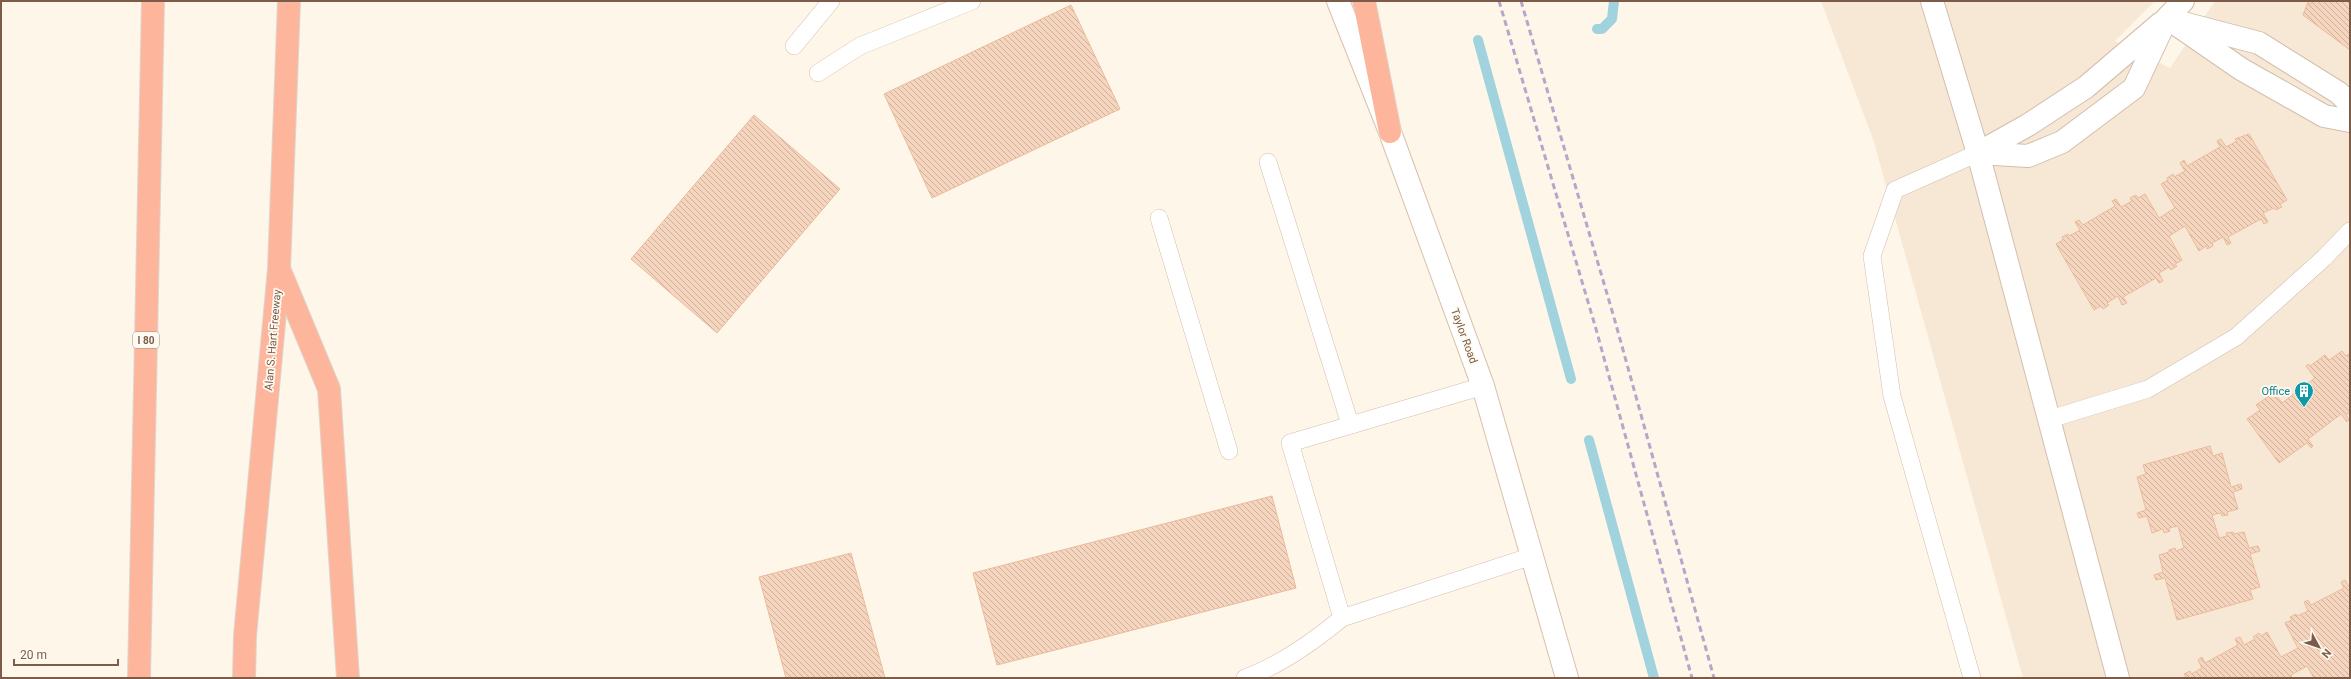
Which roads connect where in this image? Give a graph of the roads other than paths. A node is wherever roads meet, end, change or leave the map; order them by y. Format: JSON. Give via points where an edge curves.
{"nodes":[{"id":1,"x":153,"y":1,"type":"edge"},
{"id":2,"x":289,"y":1,"type":"edge"},
{"id":3,"x":831,"y":1,"type":"edge"},
{"id":4,"x":972,"y":1,"type":"edge"},
{"id":5,"x":1338,"y":1,"type":"edge"},
{"id":6,"x":1364,"y":1,"type":"edge"},
{"id":7,"x":1932,"y":1,"type":"edge"},
{"id":8,"x":2183,"y":1,"type":"edge"},
{"id":9,"x":2166,"y":18,"type":"junction"},
{"id":10,"x":794,"y":46,"type":"dead end"},
{"id":11,"x":818,"y":73,"type":"dead end"},
{"id":12,"x":2350,"y":104,"type":"edge"},
{"id":13,"x":2350,"y":121,"type":"edge"},
{"id":14,"x":1390,"y":132,"type":"junction"},
{"id":15,"x":1978,"y":153,"type":"junction"},
{"id":16,"x":1268,"y":162,"type":"dead end"},
{"id":17,"x":1159,"y":218,"type":"dead end"},
{"id":18,"x":2350,"y":231,"type":"edge"},
{"id":19,"x":280,"y":269,"type":"junction"},
{"id":20,"x":1483,"y":386,"type":"junction"},
{"id":21,"x":2050,"y":419,"type":"junction"},
{"id":22,"x":1350,"y":424,"type":"junction"},
{"id":23,"x":1229,"y":452,"type":"dead end"},
{"id":24,"x":1532,"y":556,"type":"junction"},
{"id":25,"x":1342,"y":618,"type":"junction"},
{"id":26,"x":139,"y":678,"type":"edge"},
{"id":27,"x":244,"y":678,"type":"edge"},
{"id":28,"x":348,"y":678,"type":"edge"},
{"id":29,"x":1245,"y":678,"type":"edge"},
{"id":30,"x":1567,"y":678,"type":"edge"},
{"id":31,"x":1972,"y":678,"type":"edge"},
{"id":32,"x":2118,"y":678,"type":"edge"}],
"edges":[{"from":1,"to":26,"type":"highway","number":"I 80"},
{"from":2,"to":19,"type":"highway","name":"Alan S. Hart Freeway"},
{"from":3,"to":10,"type":"lane"},
{"from":4,"to":11,"type":"lane","via":[[860,46]]},
{"from":5,"to":14,"type":"street","name":"Taylor Road"},
{"from":6,"to":14,"type":"highway"},
{"from":7,"to":15,"type":"street"},
{"from":8,"to":9,"type":"street"},
{"from":9,"to":12,"type":"street","via":[[2259,43],[2339,93]]},
{"from":9,"to":13,"type":"street","via":[[2241,69],[2324,116]]},
{"from":9,"to":15,"type":"street","via":[[2086,86],[2028,125]]},
{"from":9,"to":15,"type":"street","via":[[2134,88],[2062,142],[2028,156]]},
{"from":14,"to":20,"type":"street","name":"Taylor Road"},
{"from":15,"to":21,"type":"street"},
{"from":15,"to":31,"type":"lane","via":[[1895,190],[1872,256],[1892,396]]},
{"from":16,"to":22,"type":"lane"},
{"from":17,"to":23,"type":"lane"},
{"from":18,"to":21,"type":"lane","via":[[2324,258],[2236,336],[2148,389]]},
{"from":19,"to":27,"type":"highway","name":"Alan S. Hart Freeway","via":[[245,636]]},
{"from":19,"to":28,"type":"highway","via":[[329,389]]},
{"from":20,"to":22,"type":"lane"},
{"from":20,"to":24,"type":"street","name":"Taylor Road"},
{"from":21,"to":32,"type":"street"},
{"from":22,"to":25,"type":"lane","via":[[1290,443]]},
{"from":24,"to":25,"type":"lane"},
{"from":24,"to":30,"type":"street","name":"Taylor Road"},
{"from":25,"to":29,"type":"lane","via":[[1320,636],[1264,671]]}]}
